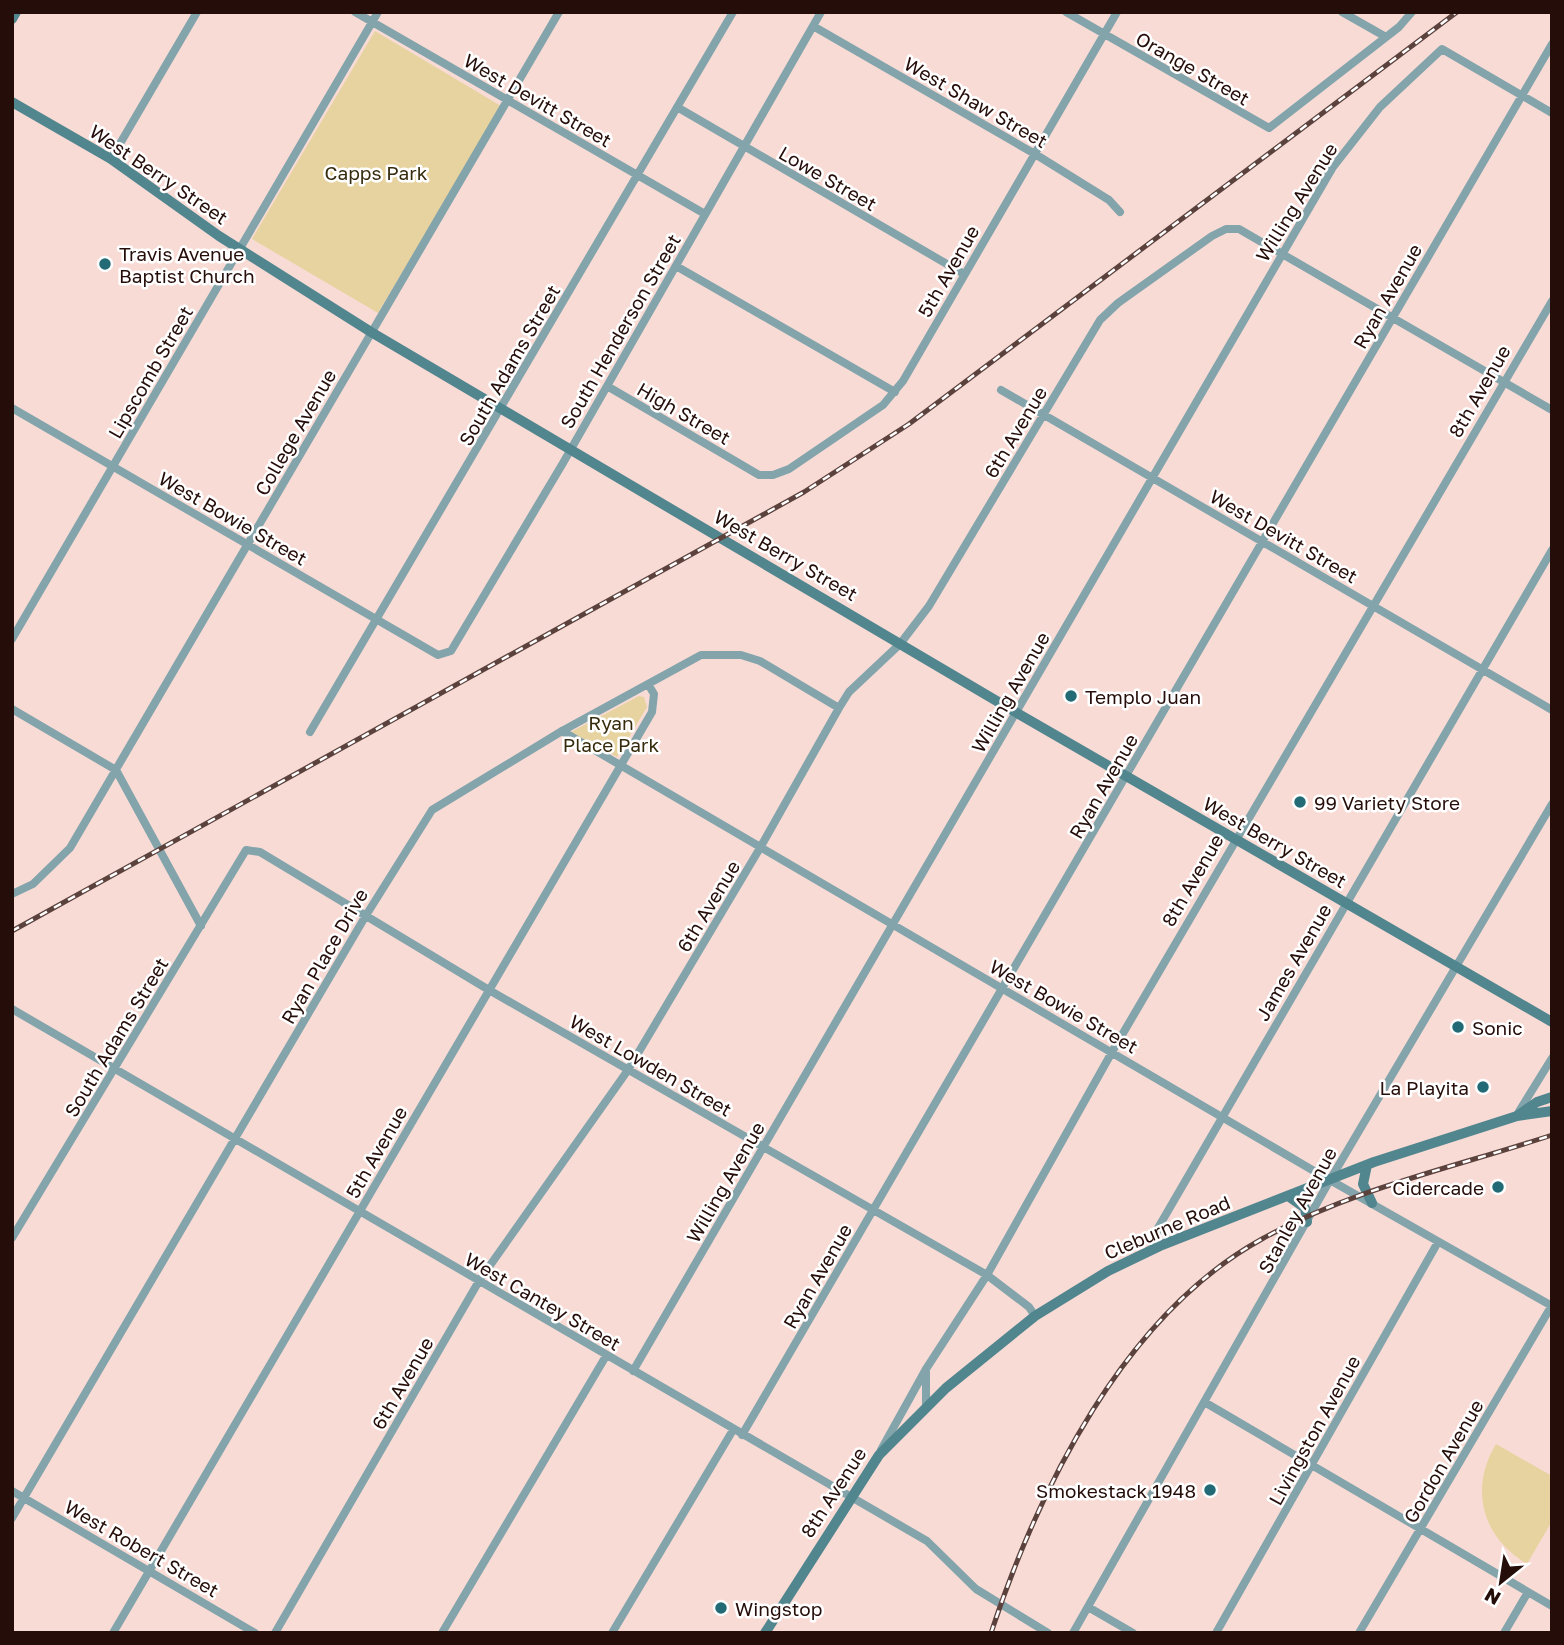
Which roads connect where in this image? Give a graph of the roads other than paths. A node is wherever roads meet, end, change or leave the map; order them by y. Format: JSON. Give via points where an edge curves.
{"nodes":[{"id":1,"x":16,"y":12,"type":"edge"},
{"id":2,"x":197,"y":12,"type":"edge"},
{"id":3,"x":355,"y":12,"type":"edge"},
{"id":4,"x":378,"y":12,"type":"edge"},
{"id":5,"x":559,"y":12,"type":"edge"},
{"id":6,"x":733,"y":12,"type":"edge"},
{"id":7,"x":821,"y":12,"type":"edge"},
{"id":8,"x":1066,"y":12,"type":"edge"},
{"id":9,"x":1117,"y":12,"type":"edge"},
{"id":10,"x":1342,"y":12,"type":"edge"},
{"id":11,"x":1412,"y":12,"type":"edge"},
{"id":12,"x":12,"y":19,"type":"edge"},
{"id":13,"x":372,"y":22,"type":"junction"},
{"id":14,"x":813,"y":26,"type":"junction"},
{"id":15,"x":1104,"y":34,"type":"junction"},
{"id":16,"x":1386,"y":37,"type":"junction"},
{"id":17,"x":1552,"y":44,"type":"edge"},
{"id":18,"x":1522,"y":95,"type":"junction"},
{"id":19,"x":509,"y":101,"type":"junction"},
{"id":20,"x":12,"y":102,"type":"edge"},
{"id":21,"x":677,"y":107,"type":"junction"},
{"id":22,"x":1552,"y":113,"type":"edge"},
{"id":23,"x":744,"y":147,"type":"junction"},
{"id":24,"x":1034,"y":154,"type":"junction"},
{"id":25,"x":111,"y":159,"type":"junction"},
{"id":26,"x":637,"y":175,"type":"junction"},
{"id":27,"x":1119,"y":212,"type":"dead end"},
{"id":28,"x":705,"y":214,"type":"junction"},
{"id":29,"x":238,"y":249,"type":"junction"},
{"id":30,"x":1282,"y":254,"type":"junction"},
{"id":31,"x":676,"y":265,"type":"junction"},
{"id":32,"x":964,"y":274,"type":"junction"},
{"id":33,"x":1552,"y":302,"type":"edge"},
{"id":34,"x":1392,"y":318,"type":"junction"},
{"id":35,"x":371,"y":332,"type":"junction"},
{"id":36,"x":1504,"y":382,"type":"junction"},
{"id":37,"x":607,"y":386,"type":"junction"},
{"id":38,"x":1001,"y":390,"type":"dead end"},
{"id":39,"x":895,"y":392,"type":"junction"},
{"id":40,"x":12,"y":408,"type":"edge"},
{"id":41,"x":502,"y":410,"type":"junction"},
{"id":42,"x":1552,"y":410,"type":"edge"},
{"id":43,"x":1045,"y":416,"type":"junction"},
{"id":44,"x":570,"y":450,"type":"junction"},
{"id":45,"x":747,"y":466,"type":"joint"},
{"id":46,"x":114,"y":467,"type":"junction"},
{"id":47,"x":1151,"y":477,"type":"junction"},
{"id":48,"x":1263,"y":542,"type":"junction"},
{"id":49,"x":247,"y":544,"type":"junction"},
{"id":50,"x":1552,"y":550,"type":"edge"},
{"id":51,"x":1373,"y":606,"type":"junction"},
{"id":52,"x":378,"y":621,"type":"junction"},
{"id":53,"x":12,"y":639,"type":"edge"},
{"id":54,"x":900,"y":644,"type":"junction"},
{"id":55,"x":438,"y":655,"type":"joint"},
{"id":56,"x":1482,"y":669,"type":"junction"},
{"id":57,"x":648,"y":684,"type":"junction"},
{"id":58,"x":839,"y":708,"type":"junction"},
{"id":59,"x":12,"y":709,"type":"edge"},
{"id":60,"x":1552,"y":710,"type":"edge"},
{"id":61,"x":1017,"y":713,"type":"junction"},
{"id":62,"x":562,"y":731,"type":"junction"},
{"id":63,"x":310,"y":732,"type":"dead end"},
{"id":64,"x":620,"y":766,"type":"junction"},
{"id":65,"x":116,"y":770,"type":"junction"},
{"id":66,"x":1127,"y":776,"type":"junction"},
{"id":67,"x":1552,"y":804,"type":"edge"},
{"id":68,"x":1236,"y":839,"type":"junction"},
{"id":69,"x":760,"y":848,"type":"junction"},
{"id":70,"x":246,"y":850,"type":"joint"},
{"id":71,"x":12,"y":894,"type":"edge"},
{"id":72,"x":1346,"y":903,"type":"junction"},
{"id":73,"x":365,"y":917,"type":"junction"},
{"id":74,"x":893,"y":925,"type":"junction"},
{"id":75,"x":201,"y":926,"type":"junction"},
{"id":76,"x":1457,"y":967,"type":"junction"},
{"id":77,"x":1003,"y":988,"type":"junction"},
{"id":78,"x":489,"y":990,"type":"junction"},
{"id":79,"x":12,"y":1009,"type":"edge"},
{"id":80,"x":1552,"y":1022,"type":"edge"},
{"id":81,"x":1112,"y":1052,"type":"junction"},
{"id":82,"x":1552,"y":1058,"type":"edge"},
{"id":83,"x":116,"y":1069,"type":"junction"},
{"id":84,"x":628,"y":1070,"type":"junction"},
{"id":85,"x":1552,"y":1097,"type":"edge"},
{"id":86,"x":1552,"y":1111,"type":"edge"},
{"id":87,"x":1517,"y":1116,"type":"junction"},
{"id":88,"x":1221,"y":1117,"type":"junction"},
{"id":89,"x":235,"y":1139,"type":"junction"},
{"id":90,"x":764,"y":1147,"type":"junction"},
{"id":91,"x":1367,"y":1165,"type":"junction"},
{"id":92,"x":1330,"y":1180,"type":"junction"},
{"id":93,"x":1288,"y":1196,"type":"junction"},
{"id":94,"x":1372,"y":1203,"type":"junction"},
{"id":95,"x":873,"y":1210,"type":"junction"},
{"id":96,"x":359,"y":1211,"type":"junction"},
{"id":97,"x":1307,"y":1222,"type":"junction"},
{"id":98,"x":12,"y":1238,"type":"edge"},
{"id":99,"x":1438,"y":1242,"type":"junction"},
{"id":100,"x":1155,"y":1249,"type":"junction"},
{"id":101,"x":987,"y":1275,"type":"junction"},
{"id":102,"x":479,"y":1281,"type":"junction"},
{"id":103,"x":1552,"y":1306,"type":"edge"},
{"id":104,"x":1035,"y":1316,"type":"junction"},
{"id":105,"x":606,"y":1356,"type":"junction"},
{"id":106,"x":926,"y":1369,"type":"junction"},
{"id":107,"x":633,"y":1371,"type":"junction"},
{"id":108,"x":1206,"y":1402,"type":"junction"},
{"id":109,"x":926,"y":1407,"type":"junction"},
{"id":110,"x":733,"y":1430,"type":"junction"},
{"id":111,"x":742,"y":1435,"type":"junction"},
{"id":112,"x":879,"y":1455,"type":"junction"},
{"id":113,"x":1312,"y":1465,"type":"junction"},
{"id":114,"x":12,"y":1491,"type":"edge"},
{"id":115,"x":849,"y":1497,"type":"junction"},
{"id":116,"x":24,"y":1498,"type":"junction"},
{"id":117,"x":12,"y":1518,"type":"edge"},
{"id":118,"x":1421,"y":1529,"type":"junction"},
{"id":119,"x":149,"y":1571,"type":"junction"},
{"id":120,"x":1528,"y":1592,"type":"junction"},
{"id":121,"x":1552,"y":1606,"type":"edge"},
{"id":122,"x":1088,"y":1607,"type":"junction"},
{"id":123,"x":113,"y":1633,"type":"edge"},
{"id":124,"x":255,"y":1633,"type":"edge"},
{"id":125,"x":275,"y":1633,"type":"edge"},
{"id":126,"x":442,"y":1633,"type":"edge"},
{"id":127,"x":612,"y":1633,"type":"edge"},
{"id":128,"x":765,"y":1633,"type":"edge"},
{"id":129,"x":1048,"y":1633,"type":"edge"},
{"id":130,"x":1073,"y":1633,"type":"edge"},
{"id":131,"x":1133,"y":1633,"type":"edge"},
{"id":132,"x":1216,"y":1633,"type":"edge"},
{"id":133,"x":1359,"y":1633,"type":"edge"},
{"id":134,"x":1504,"y":1633,"type":"edge"}],
"edges":[{"from":1,"to":12,"type":"main road"},
{"from":2,"to":25,"type":"street"},
{"from":3,"to":13,"type":"street","name":"West Devitt Street"},
{"from":4,"to":13,"type":"street","name":"Lipscomb Street"},
{"from":5,"to":19,"type":"street","name":"College Avenue"},
{"from":6,"to":21,"type":"street","name":"South Adams Street"},
{"from":7,"to":14,"type":"street","name":"South Henderson Street"},
{"from":8,"to":15,"type":"street","name":"Orange Street"},
{"from":9,"to":15,"type":"street","name":"5th Avenue"},
{"from":10,"to":16,"type":"street"},
{"from":11,"to":16,"type":"street"},
{"from":13,"to":19,"type":"street","name":"West Devitt Street"},
{"from":13,"to":29,"type":"street","name":"Lipscomb Street"},
{"from":14,"to":23,"type":"street","name":"South Henderson Street"},
{"from":14,"to":24,"type":"street","name":"West Shaw Street"},
{"from":15,"to":16,"type":"street","name":"Orange Street","via":[[1269,128]]},
{"from":15,"to":24,"type":"street","name":"5th Avenue"},
{"from":17,"to":18,"type":"street","name":"Ryan Avenue"},
{"from":18,"to":22,"type":"street"},
{"from":18,"to":30,"type":"street","name":"Willing Avenue","via":[[1442,49],[1357,134]]},
{"from":18,"to":34,"type":"street","name":"Ryan Avenue"},
{"from":19,"to":26,"type":"street","name":"West Devitt Street"},
{"from":19,"to":35,"type":"street","name":"College Avenue"},
{"from":20,"to":25,"type":"main road","name":"West Berry Street"},
{"from":21,"to":23,"type":"street","name":"Lowe Street"},
{"from":21,"to":26,"type":"street","name":"South Adams Street"},
{"from":23,"to":28,"type":"street","name":"South Henderson Street"},
{"from":23,"to":32,"type":"street","name":"Lowe Street"},
{"from":24,"to":27,"type":"street","name":"West Shaw Street"},
{"from":24,"to":32,"type":"street","name":"5th Avenue"},
{"from":25,"to":29,"type":"main road","name":"West Berry Street"},
{"from":26,"to":28,"type":"street","name":"West Devitt Street"},
{"from":26,"to":41,"type":"street","name":"South Adams Street"},
{"from":28,"to":31,"type":"street","name":"South Henderson Street"},
{"from":29,"to":35,"type":"main road","name":"West Berry Street"},
{"from":29,"to":46,"type":"street","name":"Lipscomb Street"},
{"from":30,"to":34,"type":"street"},
{"from":30,"to":43,"type":"street","name":"6th Avenue","via":[[1239,229],[1212,236],[1100,320]]},
{"from":30,"to":47,"type":"street","name":"Willing Avenue"},
{"from":31,"to":37,"type":"street","name":"South Henderson Street"},
{"from":31,"to":39,"type":"street"},
{"from":32,"to":39,"type":"street","name":"5th Avenue"},
{"from":33,"to":36,"type":"street","name":"8th Avenue"},
{"from":34,"to":36,"type":"street"},
{"from":34,"to":48,"type":"street","name":"Ryan Avenue"},
{"from":35,"to":41,"type":"main road","name":"West Berry Street"},
{"from":35,"to":49,"type":"street","name":"College Avenue"},
{"from":36,"to":42,"type":"street"},
{"from":36,"to":51,"type":"street","name":"8th Avenue"},
{"from":37,"to":44,"type":"street","name":"South Henderson Street"},
{"from":37,"to":45,"type":"street","name":"High Street"},
{"from":38,"to":43,"type":"street","name":"West Devitt Street"},
{"from":39,"to":45,"type":"street","name":"5th Avenue","via":[[789,469],[759,474]]},
{"from":40,"to":46,"type":"street","name":"West Bowie Street"},
{"from":41,"to":44,"type":"main road","name":"West Berry Street"},
{"from":41,"to":52,"type":"street","name":"South Adams Street"},
{"from":43,"to":47,"type":"street","name":"West Devitt Street"},
{"from":43,"to":54,"type":"street","name":"6th Avenue","via":[[929,606]]},
{"from":44,"to":54,"type":"main road","name":"West Berry Street"},
{"from":44,"to":55,"type":"street","name":"South Henderson Street","via":[[452,651]]},
{"from":46,"to":49,"type":"street","name":"West Bowie Street"},
{"from":46,"to":53,"type":"street","name":"Lipscomb Street"},
{"from":47,"to":48,"type":"street","name":"West Devitt Street"},
{"from":47,"to":61,"type":"street","name":"Willing Avenue"},
{"from":48,"to":51,"type":"street","name":"West Devitt Street"},
{"from":48,"to":66,"type":"street","name":"Ryan Avenue"},
{"from":49,"to":52,"type":"street","name":"West Bowie Street"},
{"from":49,"to":65,"type":"street","name":"College Avenue"},
{"from":50,"to":56,"type":"street","name":"James Avenue"},
{"from":51,"to":56,"type":"street","name":"West Devitt Street"},
{"from":51,"to":68,"type":"street","name":"8th Avenue"},
{"from":52,"to":55,"type":"street","name":"West Bowie Street"},
{"from":52,"to":63,"type":"street","name":"South Adams Street"},
{"from":54,"to":58,"type":"street","name":"6th Avenue","via":[[849,692]]},
{"from":54,"to":61,"type":"main road","name":"West Berry Street"},
{"from":56,"to":60,"type":"street","name":"West Devitt Street"},
{"from":56,"to":72,"type":"street","name":"James Avenue"},
{"from":57,"to":58,"type":"street","name":"Ryan Place Drive","via":[[701,656],[741,655],[780,670]]},
{"from":57,"to":62,"type":"street","name":"Ryan Place Drive"},
{"from":57,"to":64,"type":"street","name":"5th Avenue","via":[[654,694],[652,712]]},
{"from":58,"to":69,"type":"street","name":"6th Avenue"},
{"from":59,"to":65,"type":"street"},
{"from":61,"to":66,"type":"main road","name":"West Berry Street"},
{"from":61,"to":74,"type":"street","name":"Willing Avenue"},
{"from":62,"to":64,"type":"street","name":"West Bowie Street"},
{"from":62,"to":73,"type":"street","name":"Ryan Place Drive","via":[[432,810]]},
{"from":64,"to":69,"type":"street","name":"West Bowie Street"},
{"from":64,"to":78,"type":"street","name":"5th Avenue"},
{"from":65,"to":71,"type":"street","name":"College Avenue","via":[[70,848],[33,884]]},
{"from":65,"to":75,"type":"street"},
{"from":66,"to":68,"type":"main road","name":"West Berry Street"},
{"from":66,"to":77,"type":"street","name":"Ryan Avenue"},
{"from":67,"to":76,"type":"street","name":"Stanley Avenue"},
{"from":68,"to":72,"type":"main road","name":"West Berry Street"},
{"from":68,"to":81,"type":"street","name":"8th Avenue"},
{"from":69,"to":74,"type":"street","name":"West Bowie Street"},
{"from":69,"to":84,"type":"street","name":"6th Avenue"},
{"from":70,"to":73,"type":"street","name":"West Lowden Street","via":[[260,852]]},
{"from":70,"to":75,"type":"street","name":"South Adams Street"},
{"from":72,"to":76,"type":"main road","name":"West Berry Street"},
{"from":72,"to":88,"type":"street","name":"James Avenue"},
{"from":73,"to":78,"type":"street","name":"West Lowden Street"},
{"from":73,"to":89,"type":"street","name":"Ryan Place Drive"},
{"from":74,"to":77,"type":"street","name":"West Bowie Street"},
{"from":74,"to":90,"type":"street","name":"Willing Avenue"},
{"from":75,"to":83,"type":"street","name":"South Adams Street"},
{"from":76,"to":80,"type":"main road","name":"West Berry Street"},
{"from":76,"to":92,"type":"street","name":"Stanley Avenue"},
{"from":77,"to":81,"type":"street","name":"West Bowie Street"},
{"from":77,"to":95,"type":"street","name":"Ryan Avenue"},
{"from":78,"to":84,"type":"street","name":"West Lowden Street"},
{"from":78,"to":96,"type":"street","name":"5th Avenue"},
{"from":79,"to":83,"type":"street","name":"West Cantey Street"},
{"from":81,"to":88,"type":"street","name":"West Bowie Street"},
{"from":81,"to":101,"type":"street","name":"8th Avenue"},
{"from":82,"to":87,"type":"street"},
{"from":83,"to":89,"type":"street","name":"West Cantey Street"},
{"from":83,"to":98,"type":"street","name":"South Adams Street"},
{"from":84,"to":90,"type":"street","name":"West Lowden Street"},
{"from":84,"to":102,"type":"street","name":"6th Avenue"},
{"from":85,"to":87,"type":"main road","name":"Cleburne Road"},
{"from":86,"to":87,"type":"main road","name":"Cleburne Road"},
{"from":87,"to":91,"type":"main road","name":"Cleburne Road"},
{"from":88,"to":92,"type":"street","name":"West Bowie Street"},
{"from":88,"to":100,"type":"street","name":"James Avenue","via":[[1158,1228]]},
{"from":89,"to":96,"type":"street","name":"West Cantey Street"},
{"from":89,"to":116,"type":"street","name":"Ryan Place Drive"},
{"from":90,"to":95,"type":"street","name":"West Lowden Street"},
{"from":90,"to":107,"type":"street","name":"Willing Avenue"},
{"from":91,"to":92,"type":"main road","name":"Cleburne Road"},
{"from":91,"to":94,"type":"main road","via":[[1363,1184]]},
{"from":92,"to":93,"type":"main road","name":"Cleburne Road"},
{"from":92,"to":94,"type":"street","name":"West Bowie Street"},
{"from":92,"to":97,"type":"street","name":"Stanley Avenue"},
{"from":93,"to":97,"type":"main road","via":[[1305,1208]]},
{"from":93,"to":100,"type":"main road","name":"Cleburne Road"},
{"from":94,"to":99,"type":"street","name":"West Bowie Street"},
{"from":95,"to":101,"type":"street","name":"West Lowden Street"},
{"from":95,"to":111,"type":"street","name":"Ryan Avenue"},
{"from":96,"to":102,"type":"street","name":"West Cantey Street"},
{"from":96,"to":119,"type":"street","name":"5th Avenue"},
{"from":97,"to":108,"type":"street","name":"Stanley Avenue"},
{"from":99,"to":103,"type":"street","name":"West Bowie Street"},
{"from":99,"to":113,"type":"street","name":"Livingston Avenue"},
{"from":100,"to":104,"type":"main road","name":"Cleburne Road","via":[[1108,1271]]},
{"from":101,"to":104,"type":"street","name":"West Lowden Street"},
{"from":101,"to":106,"type":"street","name":"8th Avenue"},
{"from":102,"to":105,"type":"street","name":"West Cantey Street"},
{"from":102,"to":125,"type":"street","name":"6th Avenue"},
{"from":103,"to":118,"type":"street","name":"Gordon Avenue"},
{"from":104,"to":109,"type":"main road","name":"Cleburne Road"},
{"from":105,"to":107,"type":"street","name":"West Cantey Street"},
{"from":105,"to":126,"type":"street"},
{"from":106,"to":109,"type":"street"},
{"from":106,"to":112,"type":"street","name":"8th Avenue"},
{"from":107,"to":110,"type":"street","name":"West Cantey Street"},
{"from":108,"to":113,"type":"street"},
{"from":108,"to":122,"type":"street","name":"Stanley Avenue"},
{"from":109,"to":112,"type":"main road","name":"Cleburne Road"},
{"from":110,"to":111,"type":"street","name":"West Cantey Street"},
{"from":110,"to":127,"type":"street"},
{"from":111,"to":115,"type":"street","name":"West Cantey Street"},
{"from":112,"to":115,"type":"main road","name":"8th Avenue"},
{"from":113,"to":118,"type":"street"},
{"from":113,"to":132,"type":"street","name":"Livingston Avenue"},
{"from":114,"to":116,"type":"street","name":"West Robert Street"},
{"from":115,"to":128,"type":"main road","name":"8th Avenue"},
{"from":115,"to":129,"type":"street","name":"West Cantey Street","via":[[927,1541],[976,1589]]},
{"from":116,"to":117,"type":"street","name":"Ryan Place Drive"},
{"from":116,"to":119,"type":"street","name":"West Robert Street"},
{"from":118,"to":120,"type":"street"},
{"from":118,"to":133,"type":"street","name":"Gordon Avenue"},
{"from":119,"to":123,"type":"street","name":"5th Avenue"},
{"from":119,"to":124,"type":"street","name":"West Robert Street"},
{"from":120,"to":121,"type":"street"},
{"from":120,"to":134,"type":"street"},
{"from":122,"to":130,"type":"street","name":"Stanley Avenue"},
{"from":122,"to":131,"type":"street"}]}
